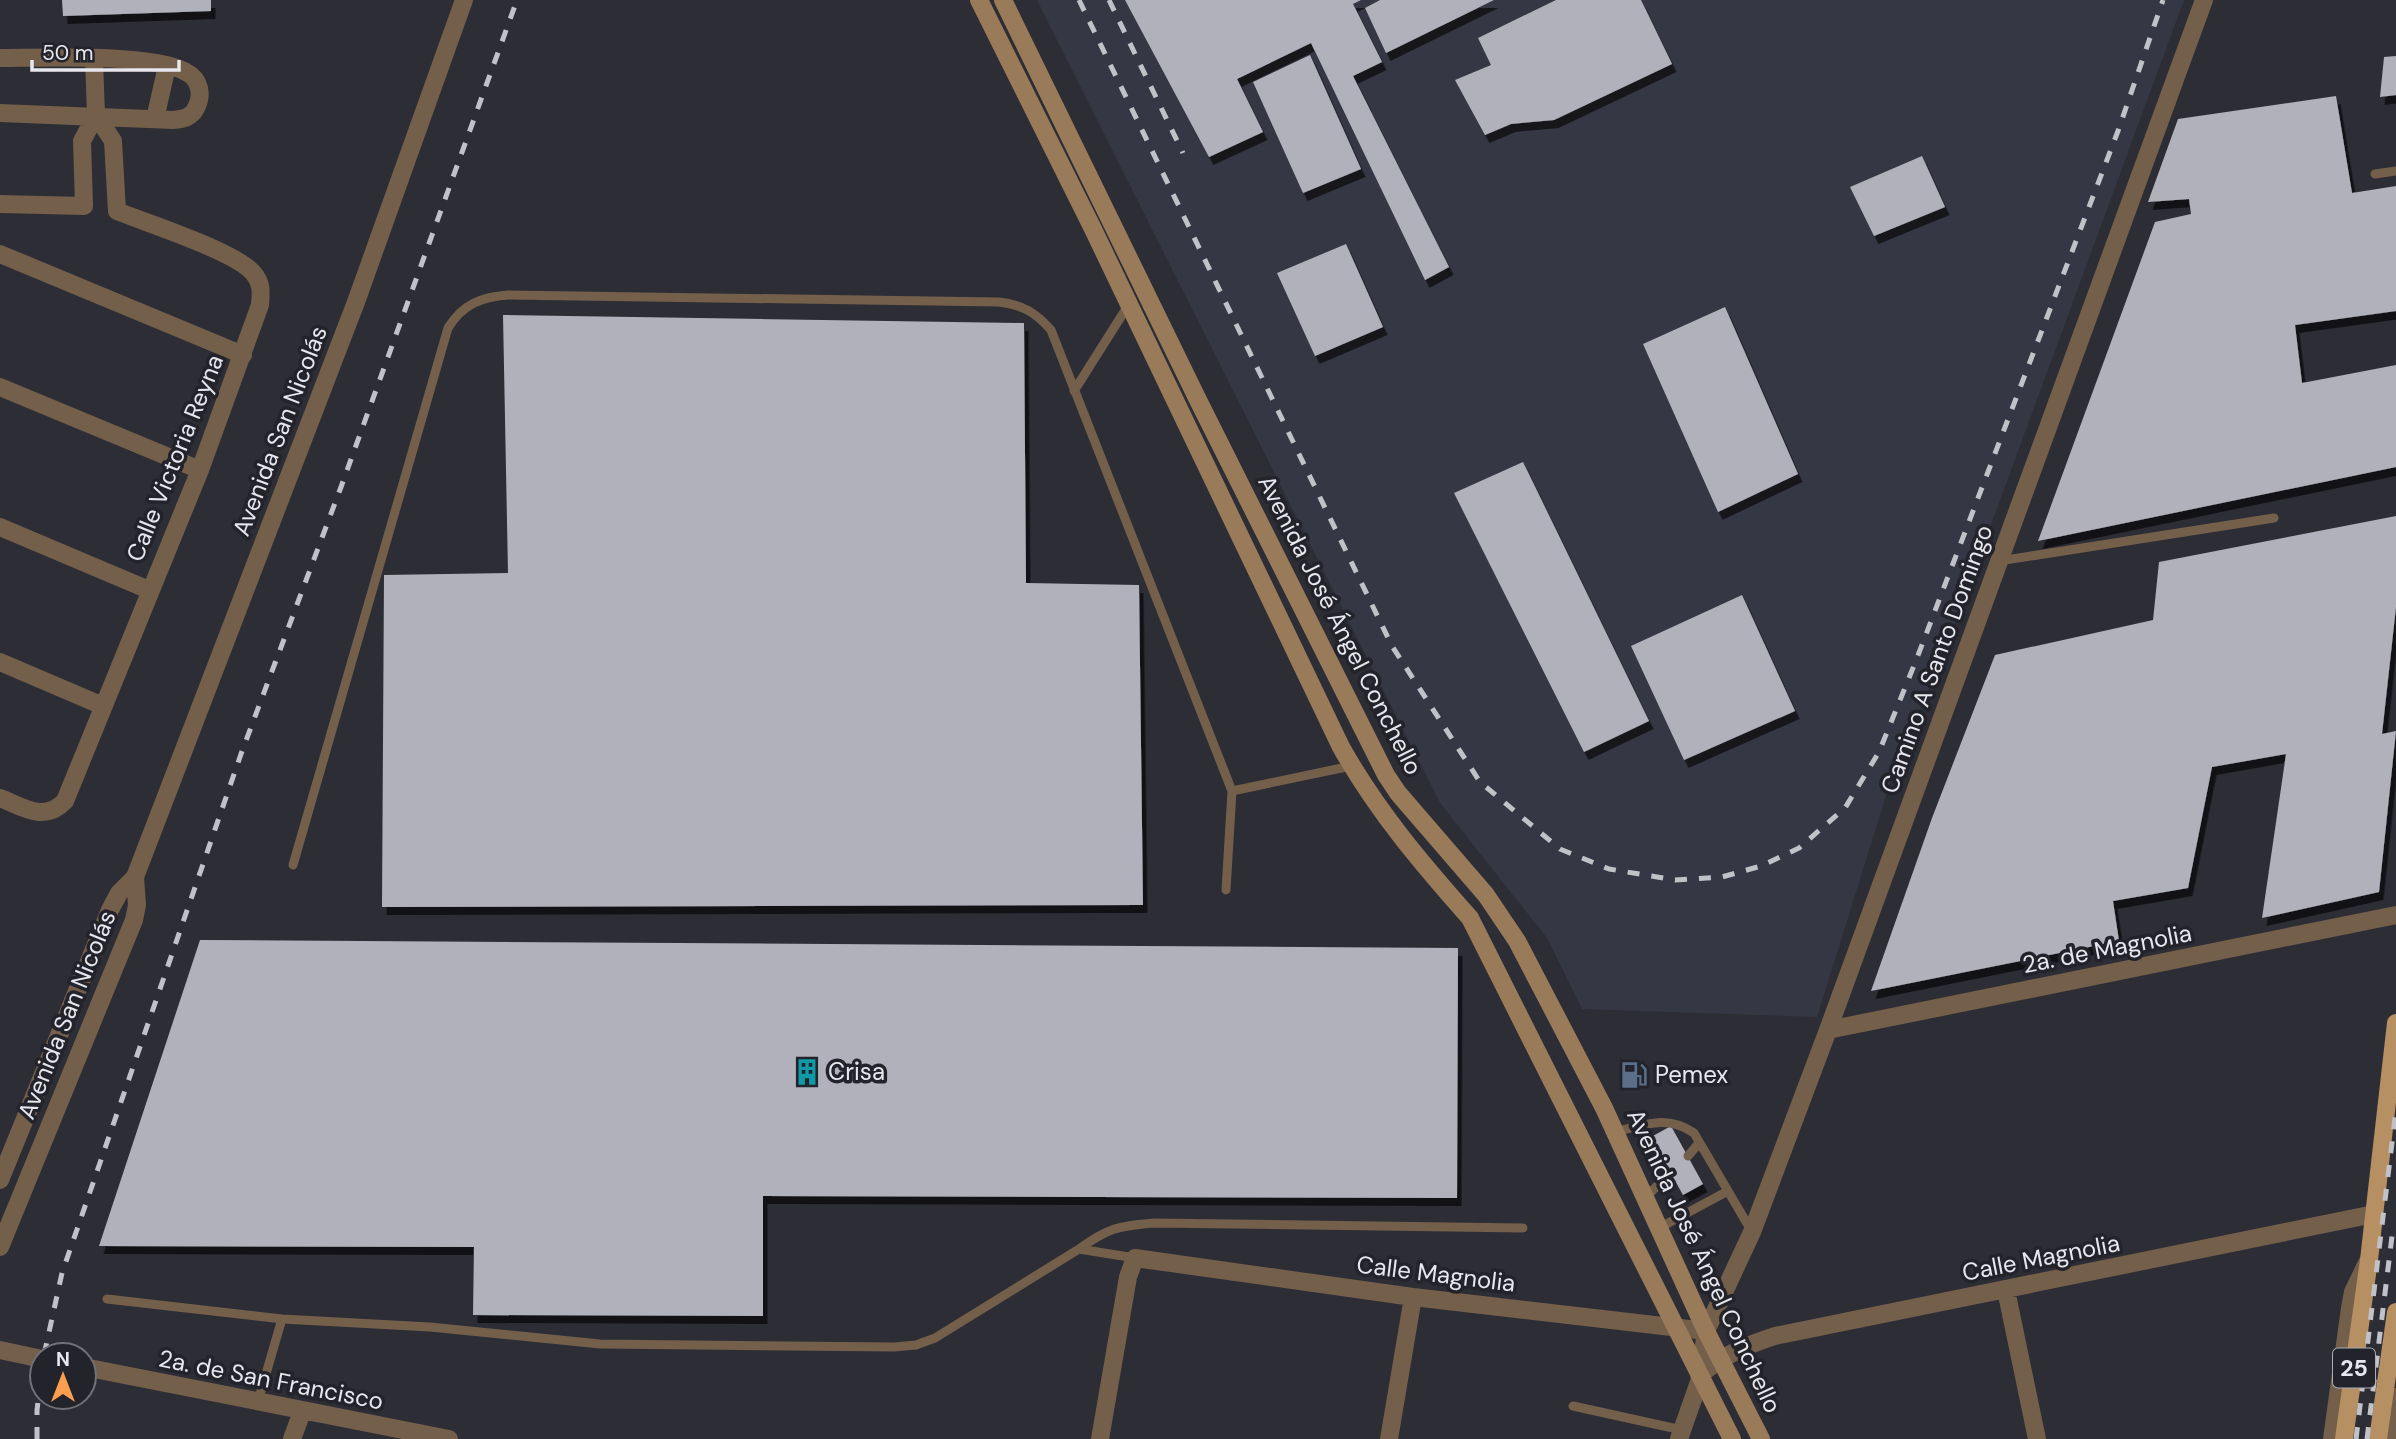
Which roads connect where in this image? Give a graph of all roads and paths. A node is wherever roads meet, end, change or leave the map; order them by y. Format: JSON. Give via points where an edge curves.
{"nodes":[{"id":1,"x":464,"y":0,"type":"edge"},
{"id":2,"x":979,"y":0,"type":"edge"},
{"id":3,"x":1003,"y":0,"type":"edge"},
{"id":4,"x":2204,"y":0,"type":"edge"},
{"id":5,"x":0,"y":58,"type":"edge"},
{"id":6,"x":94,"y":59,"type":"junction"},
{"id":7,"x":167,"y":66,"type":"junction"},
{"id":8,"x":0,"y":113,"type":"edge"},
{"id":9,"x":96,"y":116,"type":"junction"},
{"id":10,"x":155,"y":119,"type":"junction"},
{"id":11,"x":2396,"y":171,"type":"edge"},
{"id":12,"x":2375,"y":174,"type":"dead end"},
{"id":13,"x":0,"y":204,"type":"edge"},
{"id":14,"x":0,"y":254,"type":"edge"},
{"id":15,"x":1129,"y":304,"type":"junction"},
{"id":16,"x":243,"y":355,"type":"junction"},
{"id":17,"x":0,"y":387,"type":"edge"},
{"id":18,"x":1074,"y":391,"type":"junction"},
{"id":19,"x":200,"y":470,"type":"junction"},
{"id":20,"x":2274,"y":517,"type":"dead end"},
{"id":21,"x":0,"y":527,"type":"edge"},
{"id":22,"x":1999,"y":561,"type":"junction"},
{"id":23,"x":149,"y":590,"type":"junction"},
{"id":24,"x":0,"y":663,"type":"edge"},
{"id":25,"x":103,"y":706,"type":"junction"},
{"id":26,"x":1351,"y":766,"type":"junction"},
{"id":27,"x":1232,"y":791,"type":"junction"},
{"id":28,"x":0,"y":798,"type":"edge"},
{"id":29,"x":293,"y":865,"type":"dead end"},
{"id":30,"x":135,"y":877,"type":"junction"},
{"id":31,"x":1226,"y":890,"type":"dead end"},
{"id":32,"x":2396,"y":915,"type":"edge"},
{"id":33,"x":2396,"y":1023,"type":"edge"},
{"id":34,"x":1828,"y":1030,"type":"junction"},
{"id":35,"x":31,"y":1104,"type":"junction"},
{"id":36,"x":54,"y":1115,"type":"junction"},
{"id":37,"x":1615,"y":1132,"type":"junction"},
{"id":38,"x":1699,"y":1143,"type":"junction"},
{"id":39,"x":1688,"y":1156,"type":"dead end"},
{"id":40,"x":1671,"y":1172,"type":"dead end"},
{"id":41,"x":0,"y":1180,"type":"edge"},
{"id":42,"x":1728,"y":1191,"type":"junction"},
{"id":43,"x":1646,"y":1198,"type":"junction"},
{"id":44,"x":2374,"y":1214,"type":"junction"},
{"id":45,"x":1523,"y":1228,"type":"dead end"},
{"id":46,"x":1659,"y":1228,"type":"junction"},
{"id":47,"x":1752,"y":1231,"type":"junction"},
{"id":48,"x":0,"y":1247,"type":"edge"},
{"id":49,"x":1079,"y":1250,"type":"junction"},
{"id":50,"x":1135,"y":1258,"type":"junction"},
{"id":51,"x":2368,"y":1260,"type":"junction"},
{"id":52,"x":2006,"y":1290,"type":"junction"},
{"id":53,"x":1413,"y":1297,"type":"junction"},
{"id":54,"x":107,"y":1299,"type":"dead end"},
{"id":55,"x":2396,"y":1312,"type":"edge"},
{"id":56,"x":282,"y":1318,"type":"junction"},
{"id":57,"x":1677,"y":1326,"type":"junction"},
{"id":58,"x":1706,"y":1331,"type":"junction"},
{"id":59,"x":0,"y":1350,"type":"edge"},
{"id":60,"x":28,"y":1356,"type":"edge"},
{"id":61,"x":1720,"y":1359,"type":"junction"},
{"id":62,"x":98,"y":1370,"type":"edge"},
{"id":63,"x":1700,"y":1375,"type":"junction"},
{"id":64,"x":2396,"y":1397,"type":"edge"},
{"id":65,"x":257,"y":1403,"type":"junction"},
{"id":66,"x":1573,"y":1406,"type":"dead end"},
{"id":67,"x":302,"y":1412,"type":"junction"},
{"id":68,"x":1680,"y":1434,"type":"edge"},
{"id":69,"x":292,"y":1439,"type":"edge"},
{"id":70,"x":449,"y":1439,"type":"edge"},
{"id":71,"x":1100,"y":1439,"type":"edge"},
{"id":72,"x":1389,"y":1439,"type":"edge"},
{"id":73,"x":1732,"y":1439,"type":"edge"},
{"id":74,"x":1761,"y":1439,"type":"edge"},
{"id":75,"x":2037,"y":1439,"type":"edge"},
{"id":76,"x":2332,"y":1439,"type":"edge"},
{"id":77,"x":2344,"y":1439,"type":"edge"},
{"id":78,"x":2378,"y":1439,"type":"edge"},
{"id":79,"x":2391,"y":1439,"type":"edge"}],
"edges":[{"from":1,"to":30,"type":"street","name":"Avenida San Nicolás","via":[[356,302]]},
{"from":2,"to":15,"type":"main road","name":"Avenida José Ángel Conchello"},
{"from":3,"to":37,"type":"main road","name":"Avenida José Ángel Conchello","via":[[1386,775],[1505,920]]},
{"from":4,"to":22,"type":"street","name":"Camino A Santo Domingo"},
{"from":5,"to":6,"type":"street"},
{"from":6,"to":7,"type":"street"},
{"from":6,"to":9,"type":"street"},
{"from":7,"to":10,"type":"street"},
{"from":7,"to":10,"type":"street","via":[[195,79],[200,97],[192,114],[184,119]]},
{"from":8,"to":9,"type":"street"},
{"from":9,"to":10,"type":"street"},
{"from":9,"to":13,"type":"street","via":[[82,141],[84,206]]},
{"from":9,"to":16,"type":"street","name":"Calle Victoria Reyna","via":[[113,141],[117,211],[237,259],[255,274],[260,305]]},
{"from":11,"to":12,"type":"lane"},
{"from":14,"to":16,"type":"street"},
{"from":15,"to":18,"type":"lane"},
{"from":15,"to":26,"type":"main road","name":"Avenida José Ángel Conchello"},
{"from":16,"to":19,"type":"street","name":"Calle Victoria Reyna"},
{"from":17,"to":19,"type":"street"},
{"from":18,"to":27,"type":"lane"},
{"from":18,"to":29,"type":"lane","via":[[1051,330],[1021,305],[508,295],[472,302],[448,328]]},
{"from":19,"to":23,"type":"street","name":"Calle Victoria Reyna"},
{"from":20,"to":22,"type":"lane"},
{"from":21,"to":23,"type":"street"},
{"from":22,"to":34,"type":"street","name":"Camino A Santo Domingo"},
{"from":23,"to":25,"type":"street","name":"Calle Victoria Reyna"},
{"from":24,"to":25,"type":"street"},
{"from":25,"to":28,"type":"street","name":"Calle Victoria Reyna","via":[[65,801],[57,809],[34,812]]},
{"from":26,"to":27,"type":"lane"},
{"from":26,"to":57,"type":"main road","name":"Avenida José Ángel Conchello","via":[[1410,850],[1470,918]]},
{"from":27,"to":31,"type":"lane"},
{"from":30,"to":35,"type":"street","name":"Avenida San Nicolás","via":[[110,910]]},
{"from":30,"to":36,"type":"street","name":"Avenida San Nicolás","via":[[134,920]]},
{"from":32,"to":34,"type":"street","name":"2a. de Magnolia"},
{"from":33,"to":44,"type":"main road","number":"25"},
{"from":34,"to":47,"type":"street","name":"Camino A Santo Domingo"},
{"from":35,"to":36,"type":"street"},
{"from":35,"to":41,"type":"street","name":"Avenida San Nicolás"},
{"from":36,"to":48,"type":"street","name":"Avenida San Nicolás"},
{"from":37,"to":38,"type":"lane","via":[[1673,1122],[1694,1133]]},
{"from":37,"to":43,"type":"main road","name":"Avenida José Ángel Conchello"},
{"from":38,"to":39,"type":"lane"},
{"from":38,"to":42,"type":"lane"},
{"from":40,"to":43,"type":"lane"},
{"from":42,"to":46,"type":"lane"},
{"from":42,"to":47,"type":"lane"},
{"from":43,"to":46,"type":"main road","name":"Avenida José Ángel Conchello"},
{"from":44,"to":51,"type":"main road","number":"25"},
{"from":44,"to":52,"type":"street","name":"Calle Magnolia"},
{"from":45,"to":49,"type":"lane","via":[[1154,1223],[1120,1226]]},
{"from":46,"to":58,"type":"main road","name":"Avenida José Ángel Conchello"},
{"from":47,"to":58,"type":"street","name":"Camino A Santo Domingo"},
{"from":49,"to":50,"type":"lane"},
{"from":49,"to":56,"type":"lane","via":[[935,1338],[894,1347],[600,1344]]},
{"from":50,"to":53,"type":"street","name":"Calle Magnolia"},
{"from":50,"to":71,"type":"street"},
{"from":51,"to":76,"type":"street","number":"25","via":[[2353,1293]]},
{"from":51,"to":77,"type":"main road","number":"25"},
{"from":52,"to":61,"type":"street","name":"Calle Magnolia","via":[[1775,1336]]},
{"from":52,"to":75,"type":"street"},
{"from":53,"to":57,"type":"street","name":"Calle Magnolia"},
{"from":53,"to":72,"type":"street"},
{"from":54,"to":56,"type":"lane"},
{"from":55,"to":78,"type":"main road","number":"25"},
{"from":56,"to":65,"type":"lane"},
{"from":57,"to":58,"type":"street","name":"Calle Magnolia"},
{"from":57,"to":63,"type":"main road","name":"Avenida José Ángel Conchello"},
{"from":58,"to":61,"type":"main road","name":"Avenida José Ángel Conchello"},
{"from":58,"to":63,"type":"street","name":"Camino A Santo Domingo"},
{"from":59,"to":60,"type":"street"},
{"from":61,"to":63,"type":"street","name":"Calle Magnolia"},
{"from":61,"to":74,"type":"main road","name":"Avenida José Ángel Conchello"},
{"from":62,"to":65,"type":"street","name":"2a. de San Francisco"},
{"from":63,"to":68,"type":"street","name":"Camino A Santo Domingo"},
{"from":63,"to":73,"type":"main road","name":"Avenida José Ángel Conchello"},
{"from":64,"to":79,"type":"street","number":"25"},
{"from":65,"to":67,"type":"street","name":"2a. de San Francisco"},
{"from":66,"to":68,"type":"lane"},
{"from":67,"to":69,"type":"street"},
{"from":67,"to":70,"type":"street","name":"2a. de San Francisco"}]}
